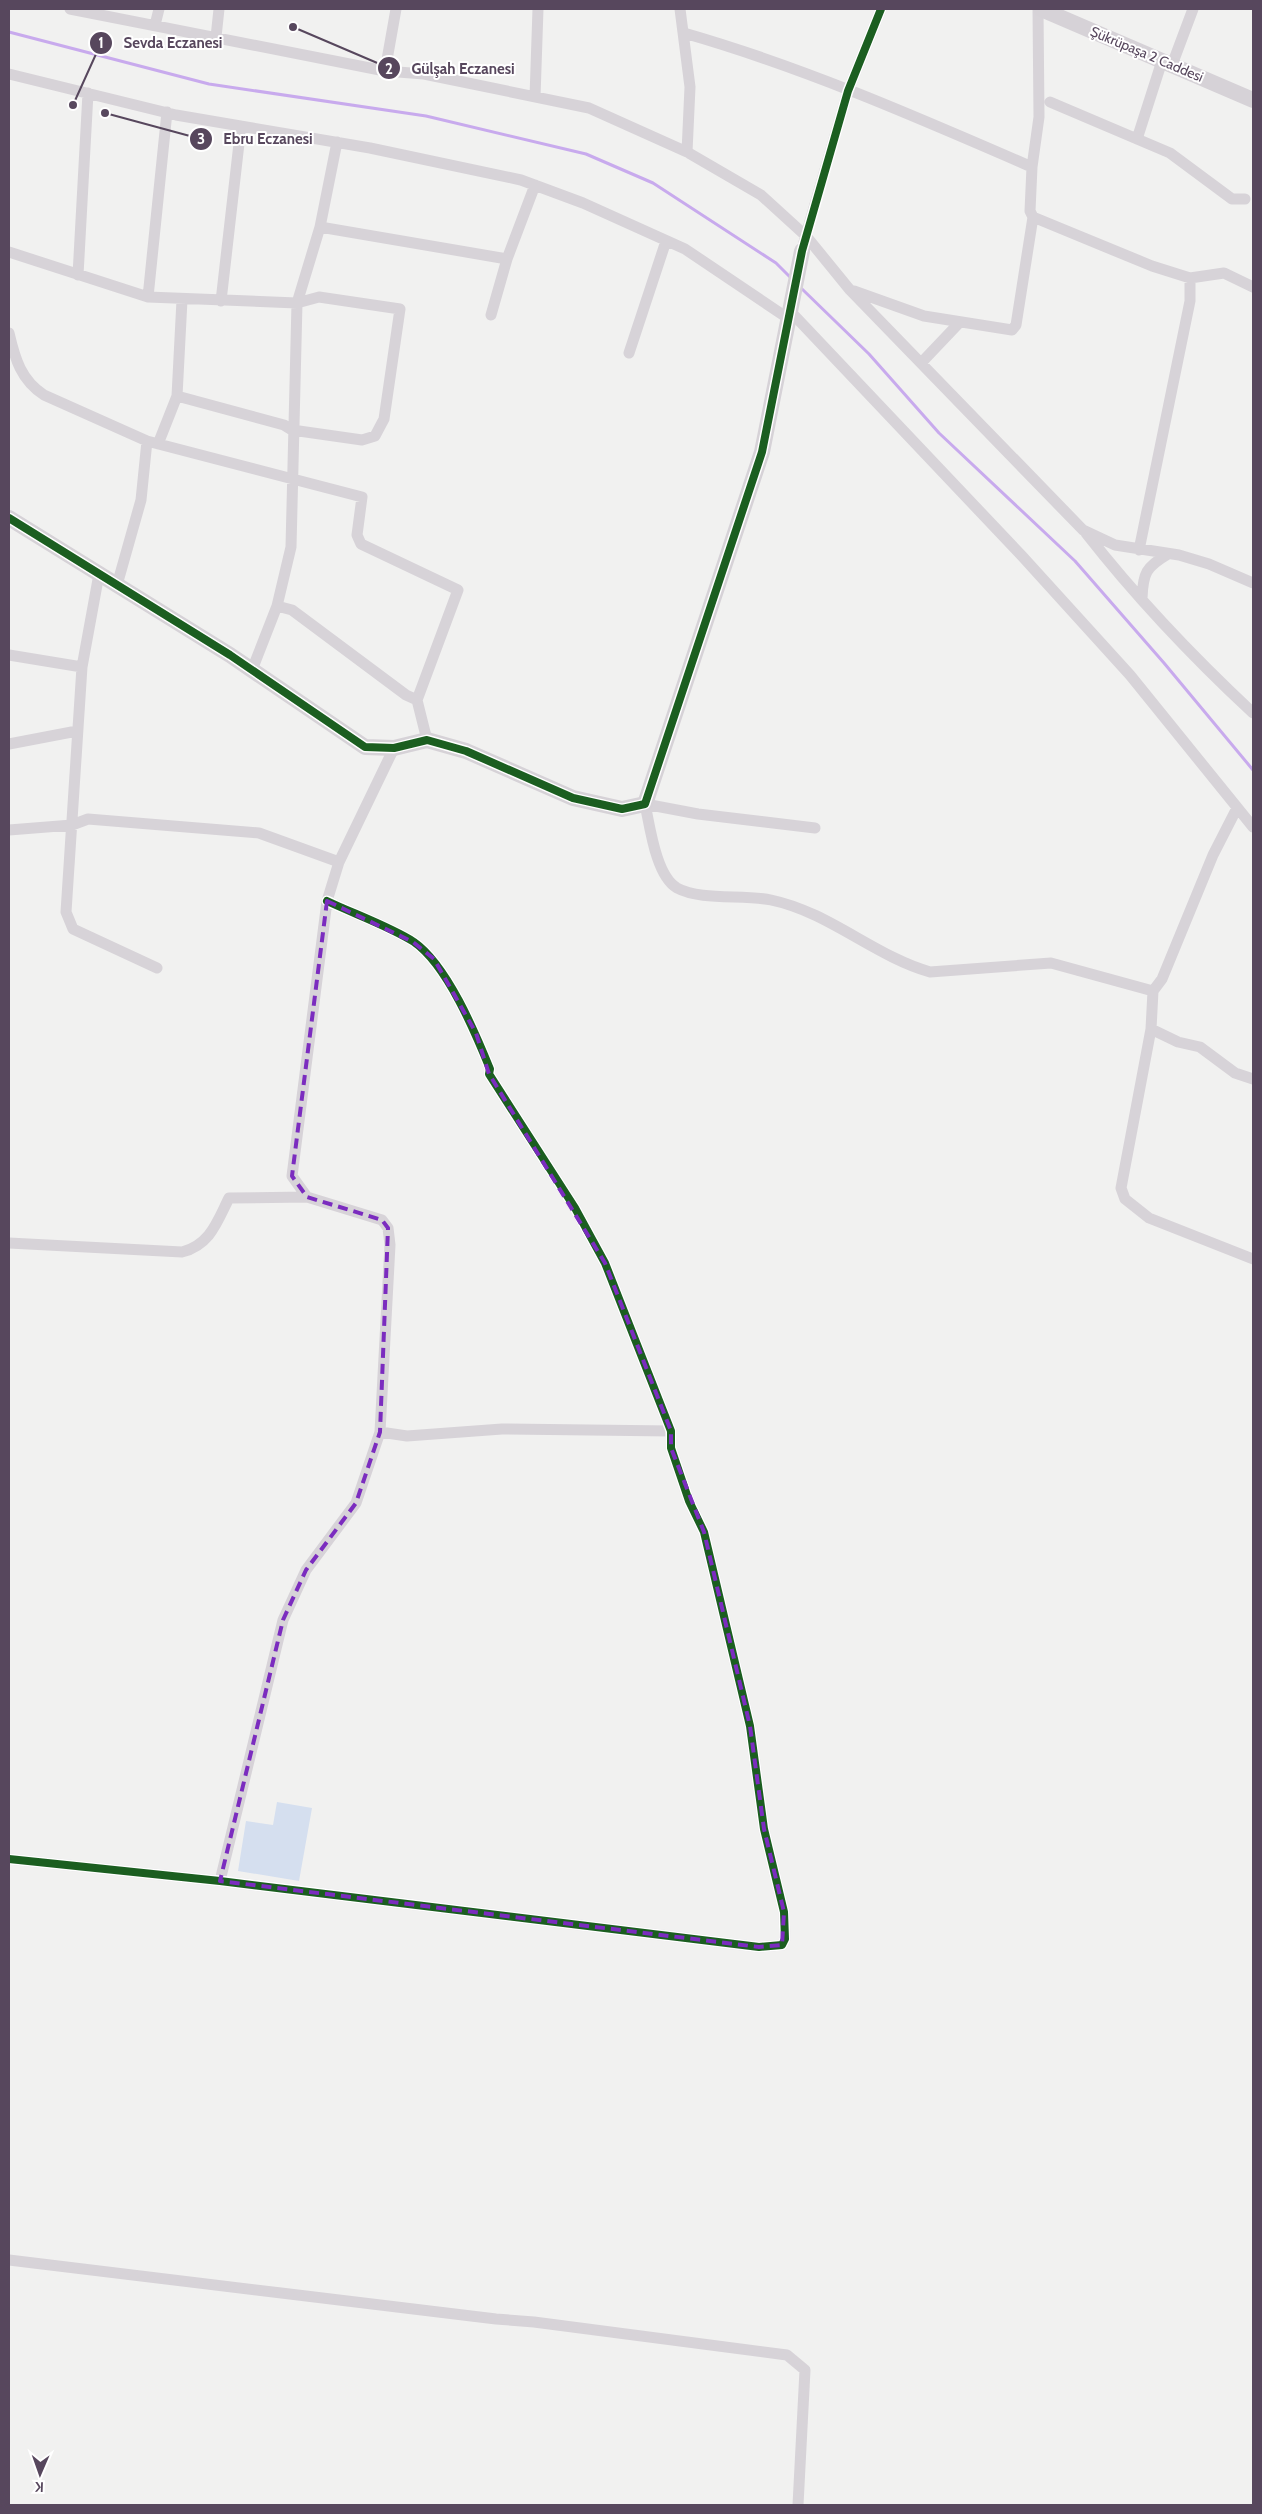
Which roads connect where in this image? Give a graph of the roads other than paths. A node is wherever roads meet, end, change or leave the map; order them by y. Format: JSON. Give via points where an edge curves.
{"nodes":[{"id":1,"x":70,"y":9,"type":"edge"},
{"id":2,"x":158,"y":9,"type":"edge"},
{"id":3,"x":219,"y":9,"type":"edge"},
{"id":4,"x":396,"y":9,"type":"edge"},
{"id":5,"x":538,"y":9,"type":"edge"},
{"id":6,"x":680,"y":9,"type":"edge"},
{"id":7,"x":881,"y":9,"type":"edge"},
{"id":8,"x":1040,"y":9,"type":"edge"},
{"id":9,"x":1194,"y":9,"type":"edge"},
{"id":10,"x":155,"y":25,"type":"junction"},
{"id":11,"x":684,"y":33,"type":"junction"},
{"id":12,"x":216,"y":37,"type":"junction"},
{"id":13,"x":1167,"y":63,"type":"junction"},
{"id":14,"x":385,"y":71,"type":"junction"},
{"id":15,"x":9,"y":74,"type":"edge"},
{"id":16,"x":848,"y":91,"type":"junction"},
{"id":17,"x":88,"y":94,"type":"junction"},
{"id":18,"x":535,"y":96,"type":"junction"},
{"id":19,"x":1253,"y":100,"type":"edge"},
{"id":20,"x":1050,"y":102,"type":"dead end"},
{"id":21,"x":167,"y":112,"type":"junction"},
{"id":22,"x":241,"y":126,"type":"junction"},
{"id":23,"x":1137,"y":139,"type":"junction"},
{"id":24,"x":337,"y":142,"type":"junction"},
{"id":25,"x":687,"y":152,"type":"junction"},
{"id":26,"x":1032,"y":166,"type":"junction"},
{"id":27,"x":535,"y":185,"type":"junction"},
{"id":28,"x":1245,"y":199,"type":"dead end"},
{"id":29,"x":1033,"y":217,"type":"junction"},
{"id":30,"x":320,"y":227,"type":"junction"},
{"id":31,"x":666,"y":240,"type":"junction"},
{"id":32,"x":804,"y":243,"type":"junction"},
{"id":33,"x":9,"y":252,"type":"edge"},
{"id":34,"x":507,"y":259,"type":"junction"},
{"id":35,"x":78,"y":275,"type":"junction"},
{"id":36,"x":1190,"y":278,"type":"junction"},
{"id":37,"x":1253,"y":287,"type":"edge"},
{"id":38,"x":850,"y":290,"type":"junction"},
{"id":39,"x":148,"y":297,"type":"junction"},
{"id":40,"x":182,"y":300,"type":"junction"},
{"id":41,"x":220,"y":301,"type":"junction"},
{"id":42,"x":297,"y":303,"type":"junction"},
{"id":43,"x":790,"y":311,"type":"junction"},
{"id":44,"x":491,"y":316,"type":"dead end"},
{"id":45,"x":960,"y":322,"type":"junction"},
{"id":46,"x":9,"y":333,"type":"edge"},
{"id":47,"x":628,"y":353,"type":"dead end"},
{"id":48,"x":922,"y":362,"type":"junction"},
{"id":49,"x":177,"y":396,"type":"junction"},
{"id":50,"x":292,"y":430,"type":"junction"},
{"id":51,"x":153,"y":443,"type":"junction"},
{"id":52,"x":292,"y":479,"type":"junction"},
{"id":53,"x":9,"y":518,"type":"edge"},
{"id":54,"x":1084,"y":530,"type":"junction"},
{"id":55,"x":1139,"y":550,"type":"junction"},
{"id":56,"x":1168,"y":554,"type":"junction"},
{"id":57,"x":99,"y":574,"type":"junction"},
{"id":58,"x":1253,"y":583,"type":"edge"},
{"id":59,"x":117,"y":585,"type":"junction"},
{"id":60,"x":1142,"y":598,"type":"junction"},
{"id":61,"x":277,"y":606,"type":"junction"},
{"id":62,"x":9,"y":655,"type":"edge"},
{"id":63,"x":82,"y":667,"type":"junction"},
{"id":64,"x":252,"y":670,"type":"junction"},
{"id":65,"x":417,"y":700,"type":"junction"},
{"id":66,"x":1253,"y":713,"type":"edge"},
{"id":67,"x":77,"y":731,"type":"junction"},
{"id":68,"x":426,"y":740,"type":"junction"},
{"id":69,"x":9,"y":744,"type":"edge"},
{"id":70,"x":394,"y":748,"type":"junction"},
{"id":71,"x":645,"y":804,"type":"junction"},
{"id":72,"x":1237,"y":808,"type":"junction"},
{"id":73,"x":72,"y":825,"type":"junction"},
{"id":74,"x":1253,"y":827,"type":"edge"},
{"id":75,"x":815,"y":828,"type":"dead end"},
{"id":76,"x":9,"y":830,"type":"edge"},
{"id":77,"x":339,"y":862,"type":"junction"},
{"id":78,"x":326,"y":901,"type":"junction"},
{"id":79,"x":157,"y":968,"type":"dead end"},
{"id":80,"x":1153,"y":991,"type":"junction"},
{"id":81,"x":1151,"y":1029,"type":"junction"},
{"id":82,"x":1253,"y":1079,"type":"edge"},
{"id":83,"x":307,"y":1197,"type":"junction"},
{"id":84,"x":9,"y":1243,"type":"edge"},
{"id":85,"x":1253,"y":1259,"type":"edge"},
{"id":86,"x":671,"y":1431,"type":"junction"},
{"id":87,"x":380,"y":1432,"type":"junction"},
{"id":88,"x":9,"y":1859,"type":"edge"},
{"id":89,"x":220,"y":1881,"type":"junction"},
{"id":90,"x":9,"y":2260,"type":"edge"},
{"id":91,"x":798,"y":2505,"type":"edge"}],
"edges":[{"from":1,"to":10,"type":"street"},
{"from":2,"to":10,"type":"street"},
{"from":3,"to":12,"type":"street"},
{"from":4,"to":14,"type":"street"},
{"from":5,"to":18,"type":"street"},
{"from":6,"to":11,"type":"street"},
{"from":7,"to":16,"type":"street"},
{"from":8,"to":13,"type":"street","name":"Şükrüpaşa 2 Caddesi"},
{"from":8,"to":26,"type":"street","via":[[1039,117]]},
{"from":9,"to":13,"type":"street"},
{"from":10,"to":12,"type":"street"},
{"from":11,"to":16,"type":"street","via":[[734,47]]},
{"from":11,"to":25,"type":"street","via":[[690,87]]},
{"from":12,"to":14,"type":"street"},
{"from":13,"to":19,"type":"street","name":"Şükrüpaşa 2 Caddesi"},
{"from":13,"to":23,"type":"street"},
{"from":14,"to":18,"type":"street","via":[[424,74]]},
{"from":15,"to":17,"type":"street"},
{"from":16,"to":26,"type":"street"},
{"from":16,"to":32,"type":"street"},
{"from":17,"to":21,"type":"street"},
{"from":17,"to":35,"type":"street"},
{"from":18,"to":25,"type":"street","via":[[589,108]]},
{"from":20,"to":23,"type":"street"},
{"from":21,"to":22,"type":"street"},
{"from":21,"to":39,"type":"street"},
{"from":22,"to":24,"type":"street"},
{"from":22,"to":41,"type":"street"},
{"from":23,"to":28,"type":"street","via":[[1170,153],[1232,199]]},
{"from":24,"to":27,"type":"street"},
{"from":24,"to":30,"type":"street"},
{"from":25,"to":32,"type":"street","via":[[761,195]]},
{"from":26,"to":29,"type":"street","via":[[1030,211]]},
{"from":27,"to":31,"type":"street"},
{"from":27,"to":34,"type":"street"},
{"from":29,"to":36,"type":"street","via":[[1152,266]]},
{"from":29,"to":45,"type":"street","via":[[1016,325],[1012,330]]},
{"from":30,"to":34,"type":"street"},
{"from":30,"to":42,"type":"street"},
{"from":31,"to":43,"type":"street"},
{"from":31,"to":47,"type":"street"},
{"from":32,"to":38,"type":"street"},
{"from":32,"to":43,"type":"street"},
{"from":33,"to":35,"type":"street"},
{"from":34,"to":44,"type":"street"},
{"from":35,"to":39,"type":"street"},
{"from":36,"to":37,"type":"street","via":[[1224,273]]},
{"from":36,"to":55,"type":"street","via":[[1190,301]]},
{"from":38,"to":45,"type":"street","via":[[924,316]]},
{"from":38,"to":48,"type":"street"},
{"from":39,"to":40,"type":"street"},
{"from":40,"to":41,"type":"street"},
{"from":40,"to":49,"type":"street"},
{"from":41,"to":42,"type":"street"},
{"from":42,"to":50,"type":"street"},
{"from":42,"to":50,"type":"street","via":[[319,297],[400,309],[384,419],[375,436],[362,440]]},
{"from":43,"to":71,"type":"street","via":[[762,452]]},
{"from":43,"to":72,"type":"street","via":[[1111,654]]},
{"from":45,"to":48,"type":"street"},
{"from":46,"to":51,"type":"street","via":[[17,365],[32,387]]},
{"from":48,"to":54,"type":"street"},
{"from":49,"to":50,"type":"street","via":[[284,425]]},
{"from":49,"to":51,"type":"street"},
{"from":50,"to":52,"type":"street"},
{"from":51,"to":52,"type":"street"},
{"from":51,"to":59,"type":"street"},
{"from":52,"to":61,"type":"street","via":[[291,547]]},
{"from":52,"to":65,"type":"street","via":[[362,497],[357,535],[361,544],[458,590]]},
{"from":53,"to":57,"type":"street"},
{"from":54,"to":55,"type":"street","via":[[1115,545]]},
{"from":54,"to":60,"type":"street"},
{"from":55,"to":56,"type":"street"},
{"from":56,"to":58,"type":"street","via":[[1209,564]]},
{"from":56,"to":60,"type":"street","via":[[1150,565],[1145,574]]},
{"from":57,"to":59,"type":"street"},
{"from":57,"to":63,"type":"street"},
{"from":59,"to":64,"type":"street"},
{"from":60,"to":66,"type":"street"},
{"from":61,"to":64,"type":"street"},
{"from":61,"to":65,"type":"street","via":[[292,610]]},
{"from":62,"to":63,"type":"street"},
{"from":63,"to":67,"type":"street"},
{"from":64,"to":70,"type":"street","via":[[365,747]]},
{"from":65,"to":68,"type":"street"},
{"from":67,"to":69,"type":"street"},
{"from":67,"to":73,"type":"street"},
{"from":68,"to":70,"type":"street"},
{"from":68,"to":71,"type":"street","via":[[466,751],[573,798],[622,809]]},
{"from":70,"to":77,"type":"street"},
{"from":71,"to":75,"type":"street"},
{"from":71,"to":80,"type":"street","via":[[662,873],[676,888],[704,895],[769,900],[790,905],[850,932],[912,967],[930,972],[1051,963]]},
{"from":72,"to":74,"type":"street"},
{"from":72,"to":80,"type":"street","via":[[1213,855],[1162,979]]},
{"from":73,"to":76,"type":"street"},
{"from":73,"to":77,"type":"street","via":[[88,819],[259,833]]},
{"from":73,"to":79,"type":"street","via":[[66,912],[73,929]]},
{"from":77,"to":78,"type":"street"},
{"from":78,"to":83,"type":"street","via":[[292,1176]]},
{"from":78,"to":86,"type":"street","via":[[413,942],[434,959],[476,1034],[489,1074],[575,1208],[605,1263]]},
{"from":80,"to":81,"type":"street"},
{"from":81,"to":82,"type":"street","via":[[1178,1042],[1200,1047],[1235,1073]]},
{"from":81,"to":85,"type":"street","via":[[1121,1188],[1125,1199],[1149,1218]]},
{"from":83,"to":84,"type":"street","via":[[228,1198],[206,1240],[182,1252]]},
{"from":83,"to":87,"type":"street","via":[[382,1220],[388,1228],[390,1245]]},
{"from":86,"to":87,"type":"street","via":[[502,1429],[407,1436]]},
{"from":86,"to":89,"type":"street","via":[[671,1448],[689,1501],[704,1532],[750,1726],[764,1829],[784,1912],[785,1939],[782,1945],[759,1947]]},
{"from":87,"to":89,"type":"street","via":[[356,1503],[306,1570],[283,1620]]},
{"from":88,"to":89,"type":"street"},
{"from":90,"to":91,"type":"street","via":[[787,2355],[805,2370]]}]}
